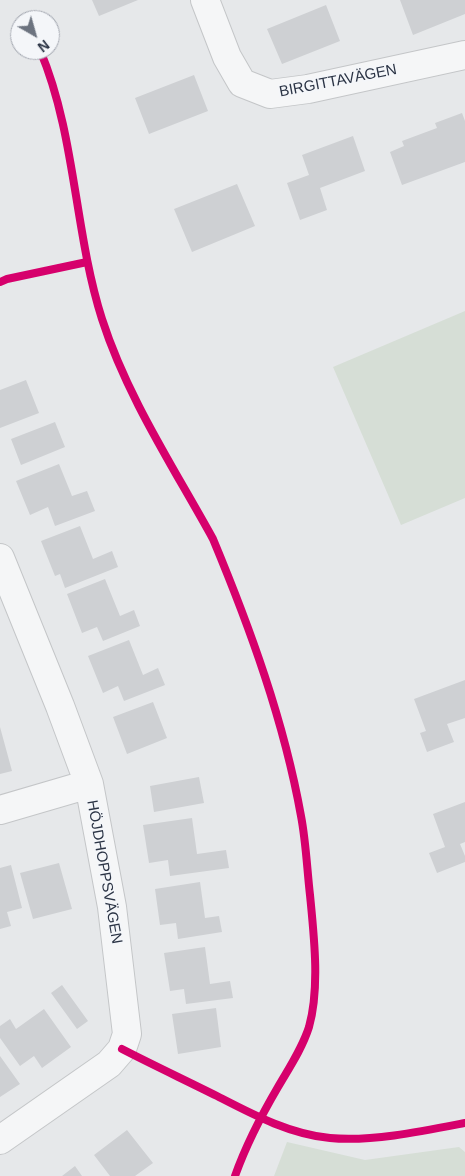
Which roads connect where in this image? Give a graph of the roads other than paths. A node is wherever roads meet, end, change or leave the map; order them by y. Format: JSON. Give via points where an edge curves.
{"nodes":[{"id":1,"x":205,"y":0,"type":"edge"},
{"id":2,"x":465,"y":55,"type":"edge"},
{"id":3,"x":0,"y":558,"type":"edge"},
{"id":4,"x":89,"y":784,"type":"junction"},
{"id":5,"x":0,"y":810,"type":"edge"},
{"id":6,"x":0,"y":1140,"type":"edge"}],
"edges":[{"from":1,"to":2,"type":"street","name":"BIRGITTAVÄGEN","via":[[227,57],[242,83],[270,94],[308,89]]},
{"from":3,"to":4,"type":"street","name":"HÖJDHOPPSVÄGEN"},
{"from":4,"to":5,"type":"street"},
{"from":4,"to":6,"type":"street","name":"HÖJDHOPPSVÄGEN","via":[[112,907],[127,1034],[122,1049],[109,1064]]}]}
